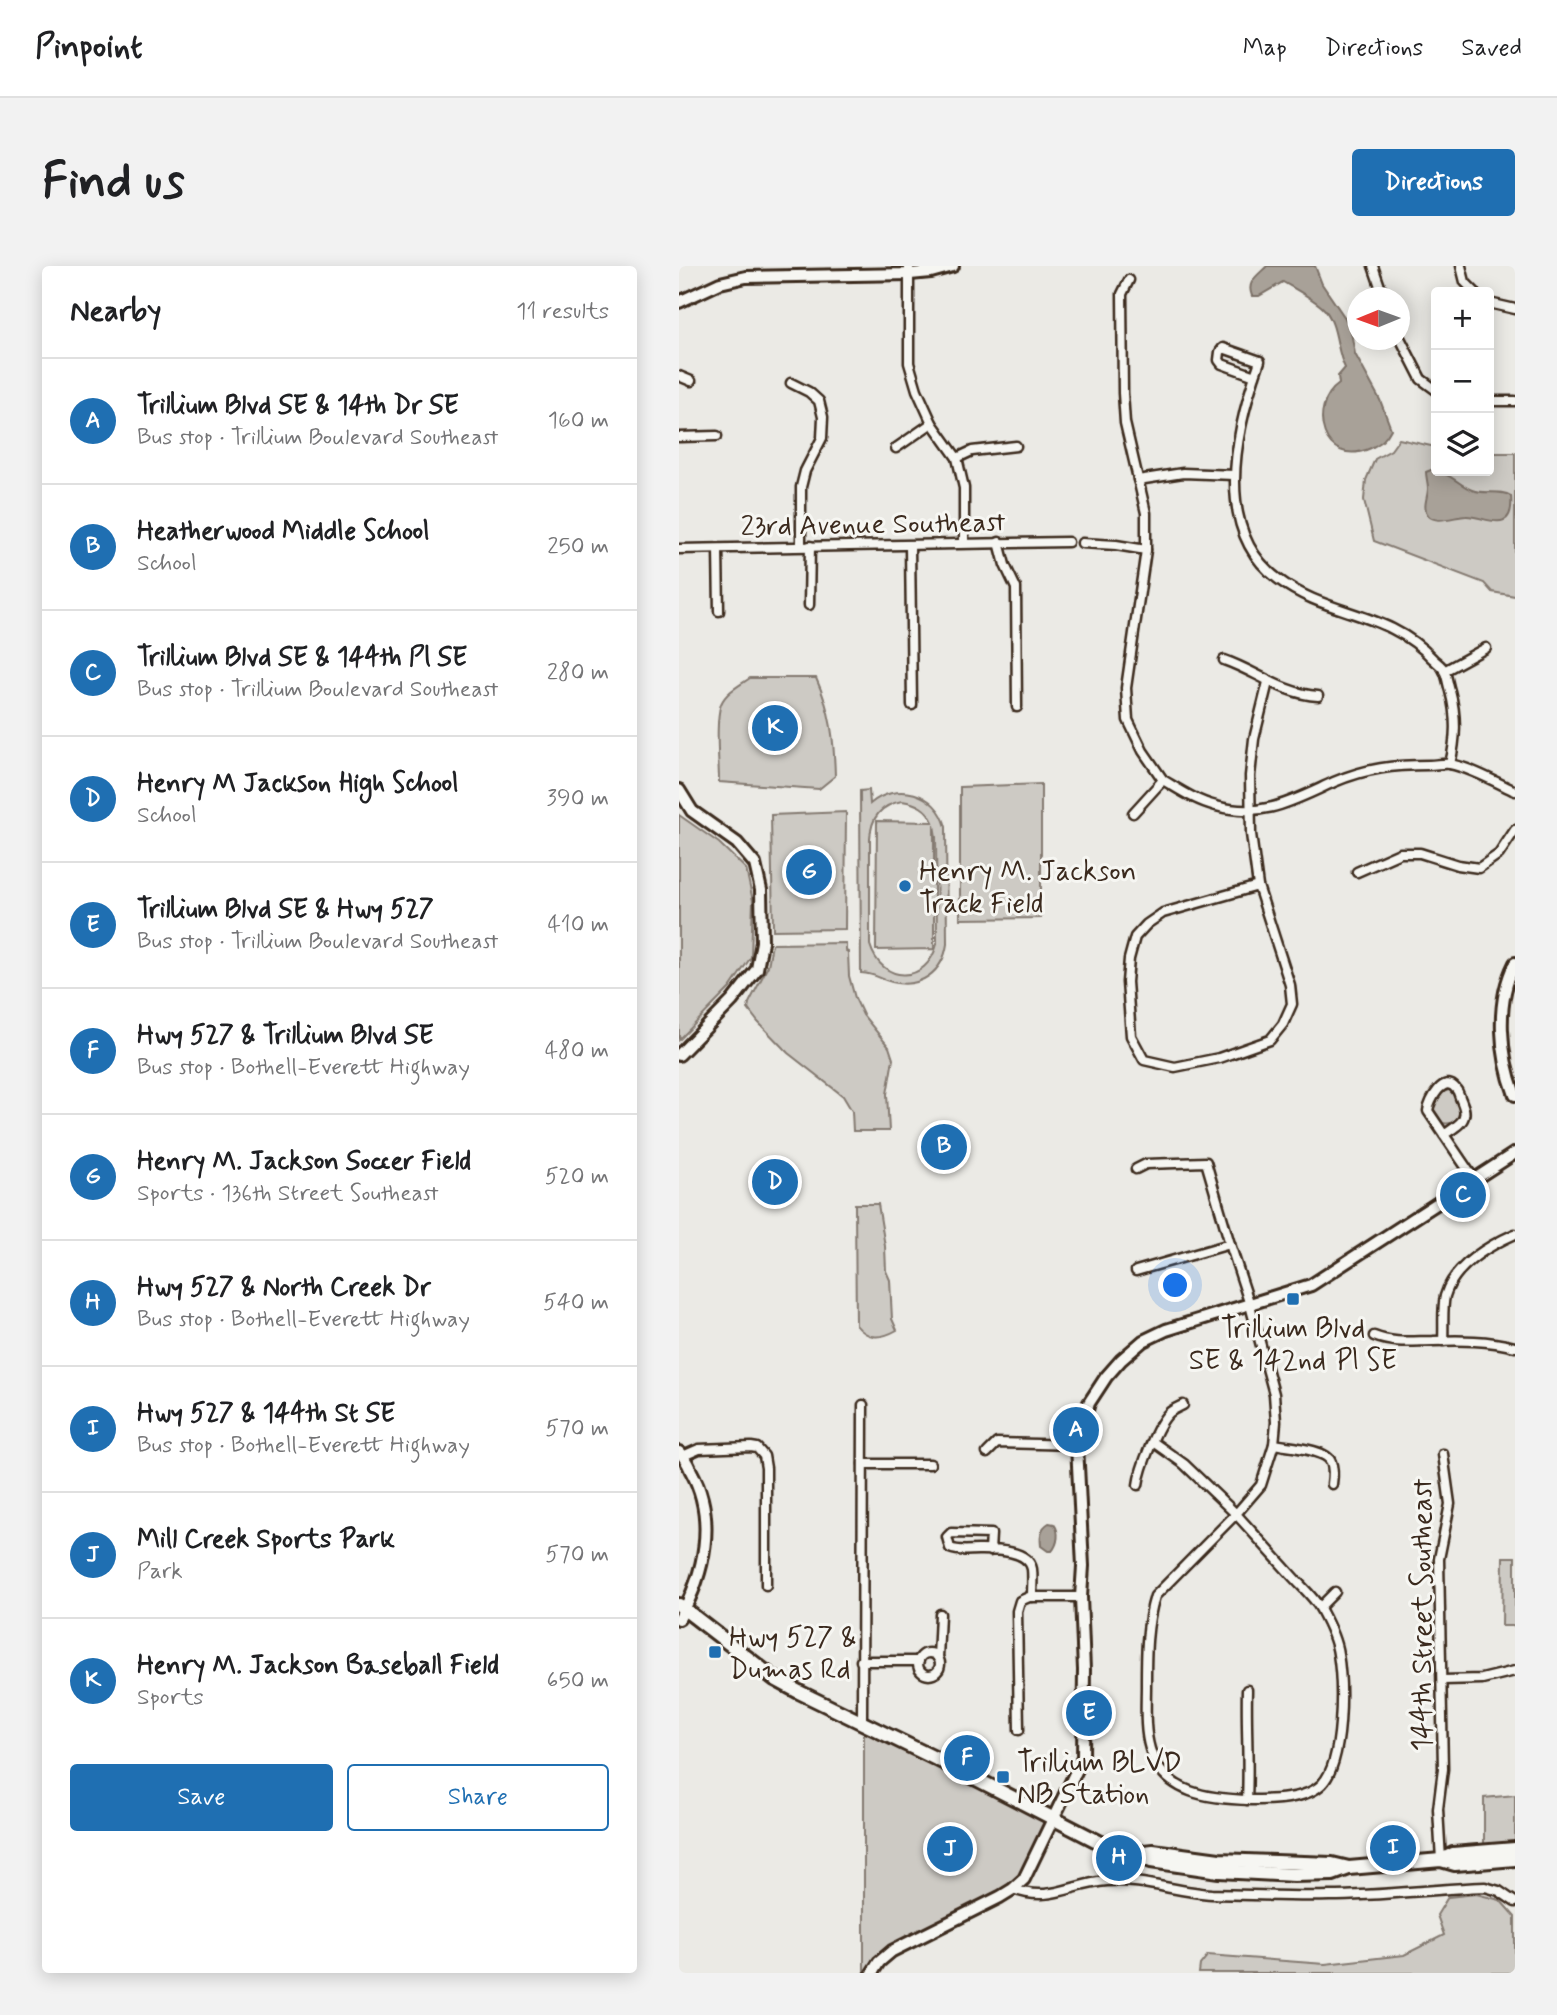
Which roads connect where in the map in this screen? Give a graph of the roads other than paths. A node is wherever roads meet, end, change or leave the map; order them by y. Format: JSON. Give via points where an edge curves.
{"nodes":[{"id":1,"x":953,"y":266,"type":"edge"},
{"id":2,"x":1373,"y":266,"type":"edge"},
{"id":3,"x":1461,"y":266,"type":"edge"},
{"id":4,"x":910,"y":270,"type":"edge"},
{"id":5,"x":1129,"y":280,"type":"dead end"},
{"id":6,"x":1380,"y":287,"type":"edge"},
{"id":7,"x":1470,"y":287,"type":"edge"},
{"id":8,"x":679,"y":303,"type":"edge"},
{"id":9,"x":1494,"y":304,"type":"edge"},
{"id":10,"x":1515,"y":310,"type":"edge"},
{"id":11,"x":1406,"y":350,"type":"edge"},
{"id":12,"x":679,"y":376,"type":"edge"},
{"id":13,"x":1255,"y":376,"type":"junction"},
{"id":14,"x":691,"y":381,"type":"dead end"},
{"id":15,"x":791,"y":383,"type":"dead end"},
{"id":16,"x":1431,"y":386,"type":"edge"},
{"id":17,"x":1494,"y":401,"type":"edge"},
{"id":18,"x":1515,"y":401,"type":"edge"},
{"id":19,"x":932,"y":423,"type":"junction"},
{"id":20,"x":679,"y":436,"type":"edge"},
{"id":21,"x":717,"y":436,"type":"dead end"},
{"id":22,"x":1016,"y":446,"type":"dead end"},
{"id":23,"x":896,"y":448,"type":"dead end"},
{"id":24,"x":957,"y":458,"type":"junction"},
{"id":25,"x":1234,"y":475,"type":"junction"},
{"id":26,"x":1138,"y":480,"type":"junction"},
{"id":27,"x":999,"y":542,"type":"junction"},
{"id":28,"x":1068,"y":542,"type":"dead end"},
{"id":29,"x":1082,"y":543,"type":"dead end"},
{"id":30,"x":964,"y":544,"type":"junction"},
{"id":31,"x":806,"y":546,"type":"junction"},
{"id":32,"x":910,"y":546,"type":"junction"},
{"id":33,"x":679,"y":549,"type":"edge"},
{"id":34,"x":718,"y":549,"type":"junction"},
{"id":35,"x":1146,"y":550,"type":"junction"},
{"id":36,"x":809,"y":605,"type":"dead end"},
{"id":37,"x":719,"y":611,"type":"dead end"},
{"id":38,"x":1486,"y":648,"type":"dead end"},
{"id":39,"x":1224,"y":660,"type":"dead end"},
{"id":40,"x":1444,"y":671,"type":"junction"},
{"id":41,"x":1268,"y":682,"type":"junction"},
{"id":42,"x":1318,"y":696,"type":"dead end"},
{"id":43,"x":912,"y":705,"type":"dead end"},
{"id":44,"x":1017,"y":707,"type":"dead end"},
{"id":45,"x":1450,"y":764,"type":"junction"},
{"id":46,"x":1163,"y":780,"type":"junction"},
{"id":47,"x":679,"y":790,"type":"edge"},
{"id":48,"x":1515,"y":791,"type":"edge"},
{"id":49,"x":1250,"y":810,"type":"junction"},
{"id":50,"x":1133,"y":813,"type":"dead end"},
{"id":51,"x":1515,"y":830,"type":"edge"},
{"id":52,"x":1357,"y":872,"type":"dead end"},
{"id":53,"x":1258,"y":886,"type":"junction"},
{"id":54,"x":1515,"y":963,"type":"edge"},
{"id":55,"x":679,"y":1055,"type":"edge"},
{"id":56,"x":1515,"y":1095,"type":"edge"},
{"id":57,"x":1444,"y":1135,"type":"junction"},
{"id":58,"x":1515,"y":1153,"type":"edge"},
{"id":59,"x":1136,"y":1169,"type":"dead end"},
{"id":60,"x":1474,"y":1179,"type":"junction"},
{"id":61,"x":1515,"y":1234,"type":"edge"},
{"id":62,"x":1230,"y":1244,"type":"junction"},
{"id":63,"x":1136,"y":1271,"type":"dead end"},
{"id":64,"x":1250,"y":1305,"type":"junction"},
{"id":65,"x":1374,"y":1336,"type":"dead end"},
{"id":66,"x":1443,"y":1341,"type":"junction"},
{"id":67,"x":1515,"y":1347,"type":"edge"},
{"id":68,"x":863,"y":1405,"type":"dead end"},
{"id":69,"x":1183,"y":1405,"type":"dead end"},
{"id":70,"x":1153,"y":1442,"type":"junction"},
{"id":71,"x":1274,"y":1444,"type":"junction"},
{"id":72,"x":1077,"y":1445,"type":"junction"},
{"id":73,"x":986,"y":1453,"type":"dead end"},
{"id":74,"x":681,"y":1454,"type":"edge"},
{"id":75,"x":1443,"y":1454,"type":"dead end"},
{"id":76,"x":863,"y":1464,"type":"junction"},
{"id":77,"x":930,"y":1464,"type":"dead end"},
{"id":78,"x":1332,"y":1484,"type":"dead end"},
{"id":79,"x":1138,"y":1485,"type":"dead end"},
{"id":80,"x":1236,"y":1514,"type":"junction"},
{"id":81,"x":990,"y":1551,"type":"junction"},
{"id":82,"x":766,"y":1585,"type":"dead end"},
{"id":83,"x":1335,"y":1592,"type":"dead end"},
{"id":84,"x":1032,"y":1597,"type":"junction"},
{"id":85,"x":1081,"y":1597,"type":"junction"},
{"id":86,"x":1320,"y":1606,"type":"junction"},
{"id":87,"x":681,"y":1611,"type":"edge"},
{"id":88,"x":940,"y":1614,"type":"dead end"},
{"id":89,"x":938,"y":1658,"type":"junction"},
{"id":90,"x":862,"y":1661,"type":"junction"},
{"id":91,"x":919,"y":1661,"type":"junction"},
{"id":92,"x":1515,"y":1671,"type":"edge"},
{"id":93,"x":1443,"y":1680,"type":"junction"},
{"id":94,"x":1247,"y":1690,"type":"dead end"},
{"id":95,"x":862,"y":1722,"type":"junction"},
{"id":96,"x":1019,"y":1730,"type":"dead end"},
{"id":97,"x":1247,"y":1800,"type":"junction"},
{"id":98,"x":1053,"y":1818,"type":"junction"},
{"id":99,"x":1515,"y":1849,"type":"edge"},
{"id":100,"x":1515,"y":1859,"type":"edge"},
{"id":101,"x":1441,"y":1860,"type":"junction"},
{"id":102,"x":1013,"y":1889,"type":"junction"},
{"id":103,"x":1515,"y":1902,"type":"edge"},
{"id":104,"x":872,"y":1973,"type":"edge"}],
"edges":[{"from":1,"to":4,"type":"street","via":[[932,272]]},
{"from":2,"to":6,"type":"street"},
{"from":3,"to":7,"type":"street"},
{"from":4,"to":8,"type":"street","via":[[746,277],[720,283]]},
{"from":4,"to":19,"type":"street","via":[[909,363]]},
{"from":5,"to":26,"type":"street","via":[[1122,294],[1123,393]]},
{"from":9,"to":10,"type":"street"},
{"from":11,"to":16,"type":"street","via":[[1421,379]]},
{"from":12,"to":14,"type":"street"},
{"from":13,"to":13,"type":"street","via":[[1260,361],[1223,348],[1222,364]]},
{"from":13,"to":25,"type":"street"},
{"from":15,"to":31,"type":"street","via":[[819,401],[823,417],[822,438],[801,487]]},
{"from":17,"to":18,"type":"street"},
{"from":19,"to":23,"type":"street"},
{"from":19,"to":24,"type":"street"},
{"from":20,"to":21,"type":"street"},
{"from":22,"to":24,"type":"street","via":[[972,451]]},
{"from":24,"to":30,"type":"street","via":[[964,488]]},
{"from":25,"to":26,"type":"street","via":[[1183,473]]},
{"from":25,"to":40,"type":"street","via":[[1238,515],[1252,552],[1278,580],[1317,602],[1368,617],[1409,637]]},
{"from":26,"to":35,"type":"street","via":[[1146,513]]},
{"from":27,"to":28,"type":"street","name":"23rd Avenue Southeast"},
{"from":27,"to":30,"type":"street","name":"23rd Avenue Southeast"},
{"from":27,"to":44,"type":"street","via":[[1016,588]]},
{"from":29,"to":35,"type":"street"},
{"from":30,"to":32,"type":"street","name":"23rd Avenue Southeast"},
{"from":31,"to":32,"type":"street","name":"23rd Avenue Southeast"},
{"from":31,"to":34,"type":"street","name":"23rd Avenue Southeast"},
{"from":31,"to":36,"type":"street"},
{"from":32,"to":43,"type":"street"},
{"from":33,"to":34,"type":"street","name":"23rd Avenue Southeast"},
{"from":34,"to":37,"type":"street"},
{"from":35,"to":46,"type":"street","via":[[1126,688],[1128,720]]},
{"from":38,"to":40,"type":"street"},
{"from":39,"to":41,"type":"street"},
{"from":40,"to":45,"type":"street","via":[[1456,718]]},
{"from":41,"to":42,"type":"street"},
{"from":41,"to":49,"type":"street","via":[[1254,739]]},
{"from":45,"to":48,"type":"street"},
{"from":45,"to":49,"type":"street","via":[[1394,765],[1336,782],[1282,806]]},
{"from":46,"to":49,"type":"street","via":[[1218,807]]},
{"from":46,"to":50,"type":"street"},
{"from":47,"to":55,"type":"street","via":[[692,811],[737,844],[755,864],[761,890],[762,942],[757,969]]},
{"from":49,"to":53,"type":"street"},
{"from":51,"to":52,"type":"street","via":[[1499,854],[1479,868],[1420,853],[1400,853]]},
{"from":53,"to":53,"type":"street","via":[[1163,913],[1135,937],[1127,982],[1131,1036],[1144,1060],[1175,1066],[1219,1058],[1270,1040],[1283,1024],[1292,1004],[1290,985]]},
{"from":54,"to":56,"type":"street","via":[[1504,999],[1502,1037]]},
{"from":57,"to":57,"type":"street","via":[[1428,1111],[1444,1085],[1456,1089],[1465,1115]]},
{"from":57,"to":60,"type":"street"},
{"from":58,"to":60,"type":"street"},
{"from":59,"to":62,"type":"street","via":[[1146,1164],[1206,1163]]},
{"from":60,"to":64,"type":"street","via":[[1311,1284]]},
{"from":61,"to":66,"type":"street","via":[[1463,1265],[1451,1280],[1445,1298]]},
{"from":62,"to":63,"type":"street"},
{"from":62,"to":64,"type":"street"},
{"from":64,"to":71,"type":"street","via":[[1274,1394]]},
{"from":64,"to":72,"type":"street","via":[[1143,1341],[1121,1360],[1089,1403]]},
{"from":65,"to":66,"type":"street","via":[[1388,1342]]},
{"from":66,"to":67,"type":"street"},
{"from":68,"to":76,"type":"street"},
{"from":69,"to":70,"type":"street","via":[[1168,1414]]},
{"from":70,"to":79,"type":"street"},
{"from":70,"to":80,"type":"street","via":[[1184,1464]]},
{"from":71,"to":78,"type":"street","via":[[1324,1454],[1331,1460]]},
{"from":71,"to":80,"type":"street","via":[[1261,1485]]},
{"from":72,"to":73,"type":"street","via":[[997,1443]]},
{"from":72,"to":85,"type":"street"},
{"from":74,"to":82,"type":"street","via":[[751,1447],[764,1456]]},
{"from":74,"to":87,"type":"street","via":[[699,1484],[706,1537],[702,1560]]},
{"from":75,"to":93,"type":"street","name":"144th Street Southeast","via":[[1450,1504],[1439,1559]]},
{"from":76,"to":77,"type":"street"},
{"from":76,"to":90,"type":"street"},
{"from":80,"to":86,"type":"street"},
{"from":80,"to":97,"type":"street","via":[[1155,1596],[1147,1637],[1146,1727],[1154,1760],[1175,1784],[1206,1797]]},
{"from":81,"to":81,"type":"street","via":[[955,1550],[947,1537],[958,1532],[991,1534]]},
{"from":81,"to":84,"type":"street","via":[[1025,1557],[1032,1569]]},
{"from":83,"to":86,"type":"street"},
{"from":84,"to":85,"type":"street"},
{"from":84,"to":96,"type":"street","via":[[1020,1601],[1017,1611]]},
{"from":85,"to":98,"type":"street","via":[[1083,1757]]},
{"from":86,"to":97,"type":"street","via":[[1338,1653],[1339,1741],[1334,1761],[1322,1784],[1310,1790],[1283,1800]]},
{"from":87,"to":95,"type":"main road","via":[[775,1679]]},
{"from":88,"to":89,"type":"street"},
{"from":89,"to":91,"type":"street","via":[[926,1654]]},
{"from":89,"to":91,"type":"street","via":[[939,1668],[931,1675],[921,1672]]},
{"from":90,"to":91,"type":"street"},
{"from":90,"to":95,"type":"street"},
{"from":92,"to":93,"type":"street","via":[[1482,1679]]},
{"from":93,"to":101,"type":"street","name":"144th Street Southeast","via":[[1438,1809]]},
{"from":94,"to":97,"type":"street"},
{"from":95,"to":98,"type":"main road"},
{"from":98,"to":101,"type":"main road","via":[[1101,1843],[1136,1853],[1349,1868]]},
{"from":98,"to":102,"type":"street","via":[[1027,1874]]},
{"from":99,"to":101,"type":"main road","via":[[1453,1854]]},
{"from":100,"to":101,"type":"main road","via":[[1455,1864]]},
{"from":102,"to":103,"type":"street","via":[[1043,1896],[1106,1881],[1212,1894],[1332,1896],[1485,1886]]},
{"from":102,"to":104,"type":"street","via":[[892,1951]]}]}
